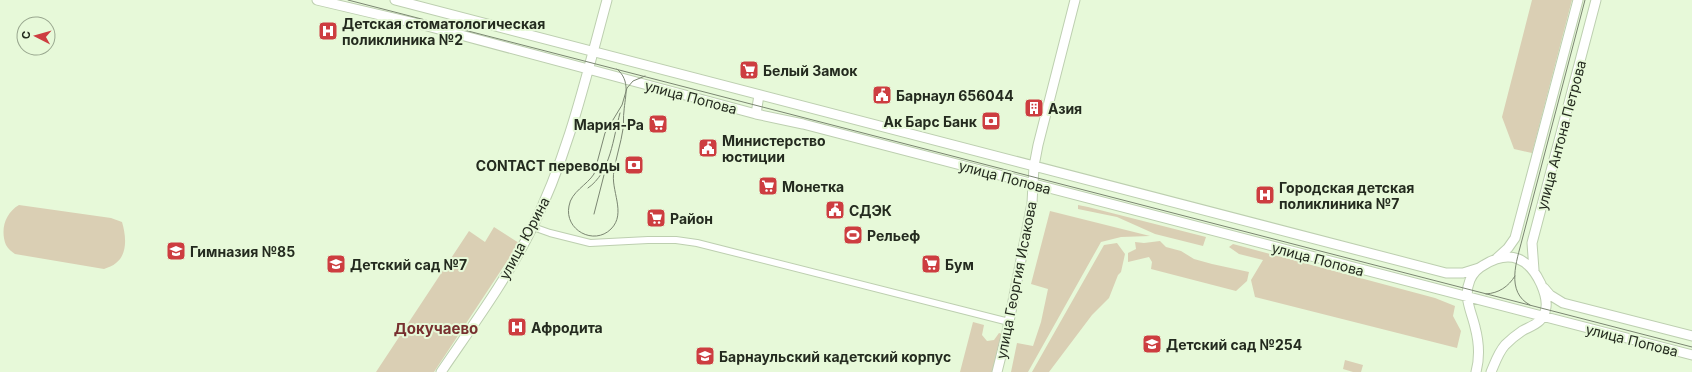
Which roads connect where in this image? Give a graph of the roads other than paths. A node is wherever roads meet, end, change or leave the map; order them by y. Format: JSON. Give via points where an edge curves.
{"nodes":[{"id":1,"x":318,"y":0,"type":"edge"},
{"id":2,"x":395,"y":0,"type":"edge"},
{"id":3,"x":607,"y":0,"type":"edge"},
{"id":4,"x":1075,"y":0,"type":"edge"},
{"id":5,"x":1578,"y":0,"type":"edge"},
{"id":6,"x":1596,"y":0,"type":"edge"},
{"id":7,"x":347,"y":4,"type":"edge"},
{"id":8,"x":593,"y":52,"type":"junction"},
{"id":9,"x":588,"y":70,"type":"junction"},
{"id":10,"x":759,"y":95,"type":"junction"},
{"id":11,"x":756,"y":114,"type":"junction"},
{"id":12,"x":1034,"y":166,"type":"junction"},
{"id":13,"x":1033,"y":184,"type":"junction"},
{"id":14,"x":533,"y":227,"type":"junction"},
{"id":15,"x":1496,"y":259,"type":"junction"},
{"id":16,"x":1479,"y":268,"type":"junction"},
{"id":17,"x":1534,"y":270,"type":"junction"},
{"id":18,"x":1543,"y":288,"type":"junction"},
{"id":19,"x":1467,"y":297,"type":"junction"},
{"id":20,"x":1544,"y":317,"type":"junction"},
{"id":21,"x":1009,"y":322,"type":"junction"},
{"id":22,"x":1692,"y":336,"type":"edge"},
{"id":23,"x":1692,"y":355,"type":"edge"},
{"id":24,"x":441,"y":372,"type":"edge"},
{"id":25,"x":997,"y":372,"type":"edge"},
{"id":26,"x":1476,"y":372,"type":"edge"},
{"id":27,"x":1491,"y":372,"type":"edge"}],
"edges":[{"from":1,"to":7,"type":"main road","name":"улица Попова"},
{"from":2,"to":8,"type":"main road","name":"улица Попова"},
{"from":3,"to":8,"type":"main road"},
{"from":4,"to":12,"type":"main road","name":"улица Георгия Исакова"},
{"from":5,"to":15,"type":"main road","name":"улица Антона Петрова","via":[[1515,238]]},
{"from":6,"to":17,"type":"main road","name":"улица Антона Петрова","via":[[1532,242]]},
{"from":7,"to":9,"type":"main road","name":"улица Попова"},
{"from":8,"to":9,"type":"main road","name":"улица Юрина"},
{"from":8,"to":10,"type":"main road","name":"улица Попова"},
{"from":9,"to":11,"type":"main road","name":"улица Попова"},
{"from":9,"to":14,"type":"main road","name":"улица Юрина","via":[[567,143]]},
{"from":10,"to":11,"type":"main road"},
{"from":10,"to":12,"type":"main road","name":"улица Попова"},
{"from":11,"to":13,"type":"main road","name":"улица Попова","via":[[804,124]]},
{"from":12,"to":13,"type":"main road","name":"улица Георгия Исакова"},
{"from":12,"to":16,"type":"main road","name":"улица Попова","via":[[1446,273],[1463,273]]},
{"from":13,"to":19,"type":"main road","name":"улица Попова"},
{"from":13,"to":21,"type":"main road","name":"улица Георгия Исакова","via":[[1032,203]]},
{"from":14,"to":21,"type":"street","via":[[590,243],[676,240],[697,243]]},
{"from":14,"to":24,"type":"main road","name":"улица Юрина","via":[[511,266]]},
{"from":15,"to":16,"type":"main road","name":"улица Попова"},
{"from":15,"to":17,"type":"main road","via":[[1521,260]]},
{"from":16,"to":19,"type":"main road","via":[[1471,277]]},
{"from":17,"to":18,"type":"main road"},
{"from":18,"to":20,"type":"main road","via":[[1546,307]]},
{"from":18,"to":22,"type":"main road","name":"улица Попова","via":[[1564,303]]},
{"from":19,"to":20,"type":"main road","name":"улица Попова"},
{"from":19,"to":26,"type":"main road","via":[[1478,340]]},
{"from":20,"to":23,"type":"main road","name":"улица Попова"},
{"from":20,"to":27,"type":"main road","via":[[1506,344]]},
{"from":21,"to":25,"type":"main road","name":"улица Георгия Исакова"}]}
